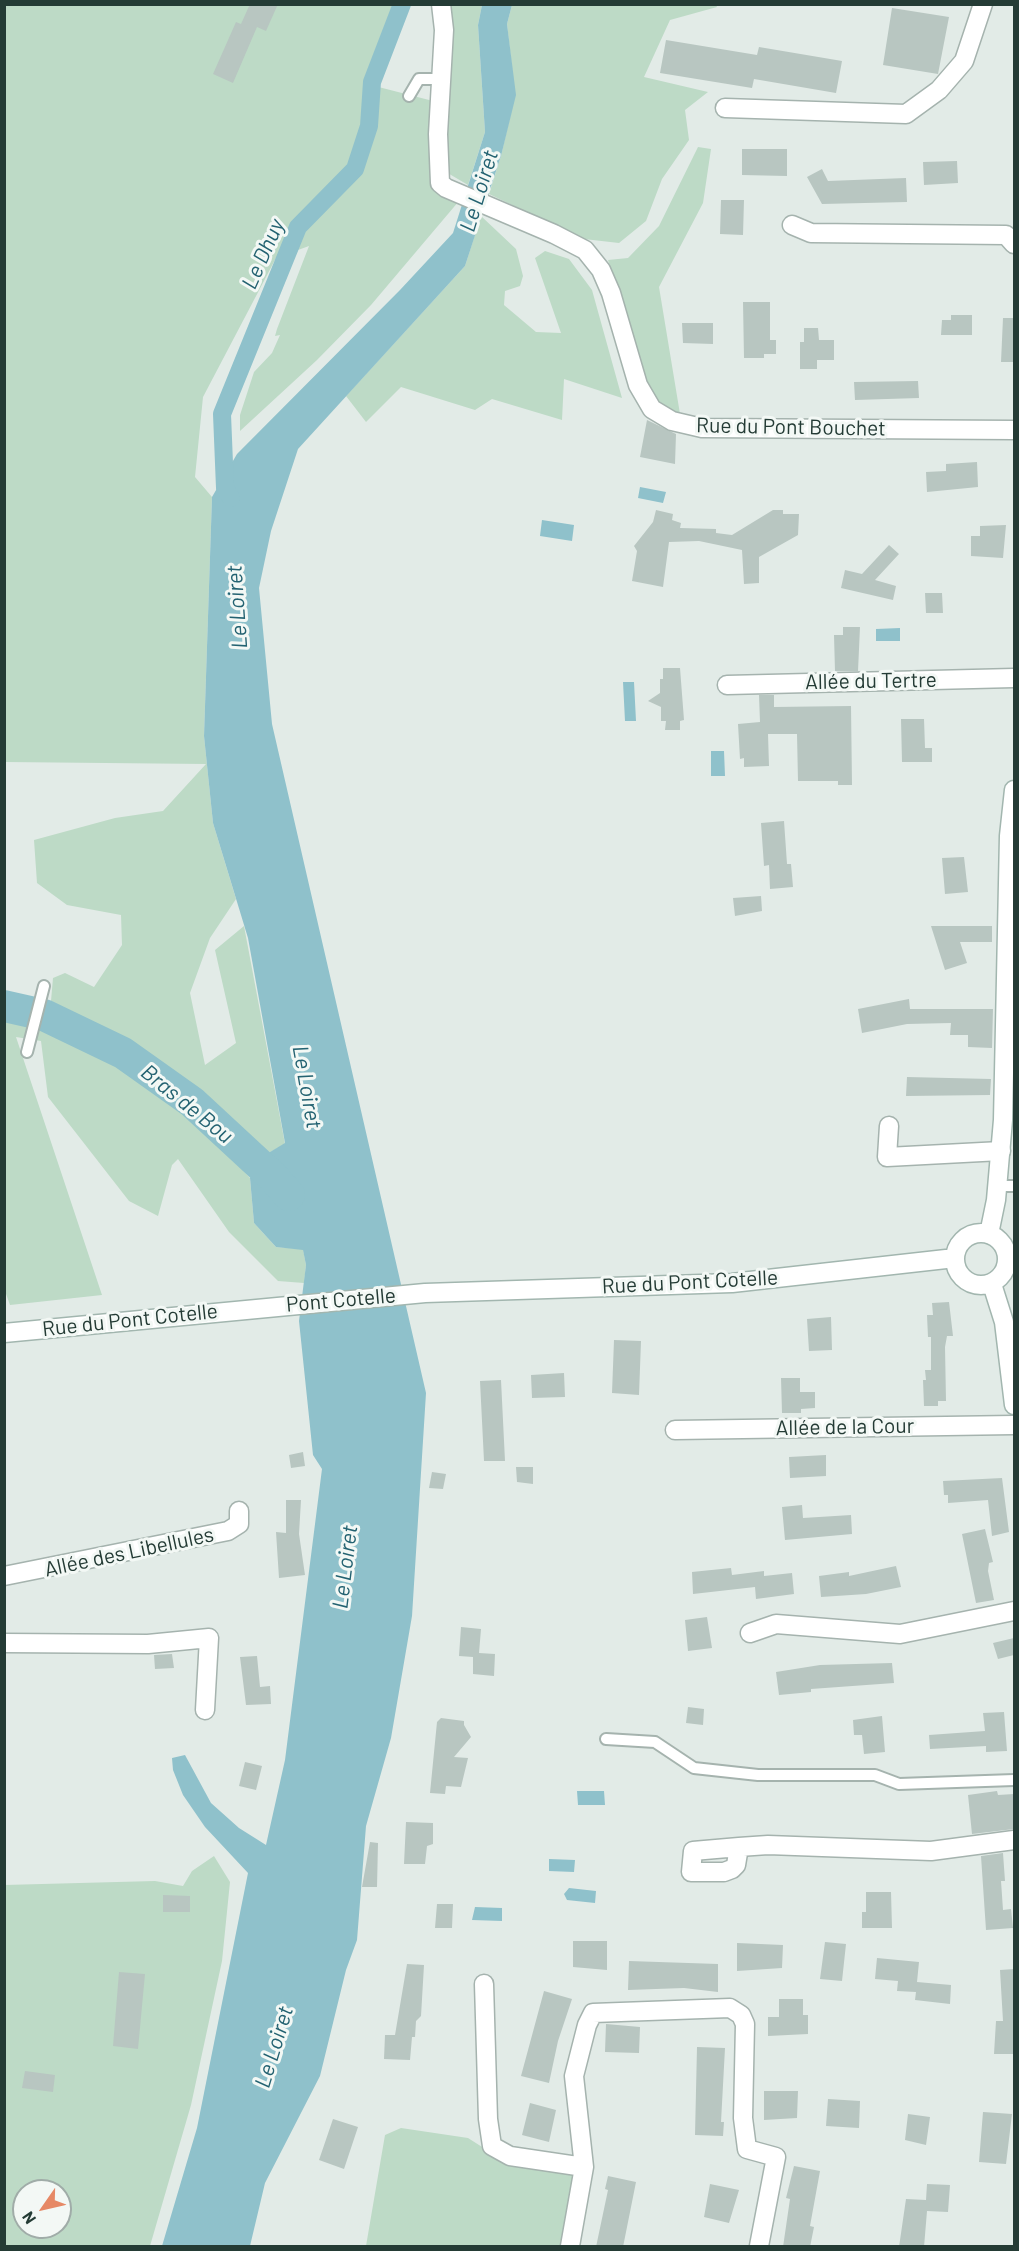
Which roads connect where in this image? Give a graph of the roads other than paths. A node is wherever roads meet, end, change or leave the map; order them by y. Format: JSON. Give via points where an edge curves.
{"nodes":[{"id":1,"x":441,"y":4,"type":"edge"},
{"id":2,"x":983,"y":4,"type":"edge"},
{"id":3,"x":441,"y":79,"type":"junction"},
{"id":4,"x":409,"y":96,"type":"dead end"},
{"id":5,"x":725,"y":108,"type":"dead end"},
{"id":6,"x":792,"y":225,"type":"dead end"},
{"id":7,"x":1014,"y":243,"type":"edge"},
{"id":8,"x":1014,"y":430,"type":"edge"},
{"id":9,"x":1014,"y":678,"type":"edge"},
{"id":10,"x":727,"y":685,"type":"dead end"},
{"id":11,"x":1014,"y":790,"type":"edge"},
{"id":12,"x":44,"y":986,"type":"dead end"},
{"id":13,"x":27,"y":1052,"type":"dead end"},
{"id":14,"x":889,"y":1126,"type":"dead end"},
{"id":15,"x":1000,"y":1152,"type":"junction"},
{"id":16,"x":1006,"y":1186,"type":"edge"},
{"id":17,"x":989,"y":1234,"type":"junction"},
{"id":18,"x":955,"y":1258,"type":"junction"},
{"id":19,"x":992,"y":1284,"type":"junction"},
{"id":20,"x":425,"y":1293,"type":"joint"},
{"id":21,"x":256,"y":1308,"type":"joint"},
{"id":22,"x":4,"y":1333,"type":"edge"},
{"id":23,"x":1014,"y":1405,"type":"edge"},
{"id":24,"x":1014,"y":1425,"type":"edge"},
{"id":25,"x":675,"y":1430,"type":"dead end"},
{"id":26,"x":239,"y":1511,"type":"dead end"},
{"id":27,"x":4,"y":1576,"type":"edge"},
{"id":28,"x":1014,"y":1611,"type":"edge"},
{"id":29,"x":750,"y":1633,"type":"dead end"},
{"id":30,"x":4,"y":1643,"type":"edge"},
{"id":31,"x":205,"y":1710,"type":"dead end"},
{"id":32,"x":606,"y":1739,"type":"dead end"},
{"id":33,"x":1014,"y":1780,"type":"edge"},
{"id":34,"x":1014,"y":1840,"type":"edge"},
{"id":35,"x":739,"y":1847,"type":"dead end"},
{"id":36,"x":484,"y":1983,"type":"dead end"},
{"id":37,"x":584,"y":2167,"type":"junction"},
{"id":38,"x":570,"y":2247,"type":"edge"},
{"id":39,"x":759,"y":2247,"type":"edge"}],
"edges":[{"from":1,"to":3,"type":"street","name":"Rue du Pont Bouchet"},
{"from":2,"to":5,"type":"street","via":[[964,62],[939,90],[906,114]]},
{"from":3,"to":4,"type":"lane","via":[[419,79]]},
{"from":3,"to":8,"type":"street","name":"Rue du Pont Bouchet","via":[[440,183],[585,250],[601,270],[611,293],[638,385],[652,409],[672,421],[702,428]]},
{"from":6,"to":7,"type":"street","via":[[811,233],[1006,235]]},
{"from":9,"to":10,"type":"street","name":"Allée du Tertre"},
{"from":11,"to":15,"type":"street","via":[[1009,836]]},
{"from":12,"to":13,"type":"lane"},
{"from":14,"to":15,"type":"street","via":[[887,1157]]},
{"from":15,"to":16,"type":"street"},
{"from":16,"to":17,"type":"street"},
{"from":17,"to":18,"type":"street","via":[[965,1238]]},
{"from":17,"to":19,"type":"street","via":[[1002,1243],[1008,1258],[1004,1274]]},
{"from":18,"to":19,"type":"street","via":[[956,1268],[967,1282]]},
{"from":18,"to":20,"type":"street","name":"Rue du Pont Cotelle","via":[[732,1283]]},
{"from":19,"to":23,"type":"street","via":[[1004,1322]]},
{"from":20,"to":21,"type":"street","name":"Pont Cotelle"},
{"from":21,"to":22,"type":"street","name":"Rue du Pont Cotelle"},
{"from":24,"to":25,"type":"street","name":"Allée de la Cour"},
{"from":26,"to":27,"type":"street","name":"Allée des Libellules","via":[[239,1524],[228,1531]]},
{"from":28,"to":29,"type":"street","via":[[900,1634],[776,1624]]},
{"from":30,"to":31,"type":"street","via":[[148,1644],[208,1638]]},
{"from":32,"to":33,"type":"lane","via":[[655,1742],[694,1768],[747,1774],[875,1774],[899,1784]]},
{"from":34,"to":35,"type":"street","via":[[931,1851]]},
{"from":36,"to":37,"type":"street","via":[[492,2146],[510,2156]]},
{"from":37,"to":38,"type":"street"},
{"from":37,"to":39,"type":"street","via":[[574,2076],[593,2013],[730,2008],[741,2015],[745,2024],[743,2118],[747,2150],[776,2157]]}]}
